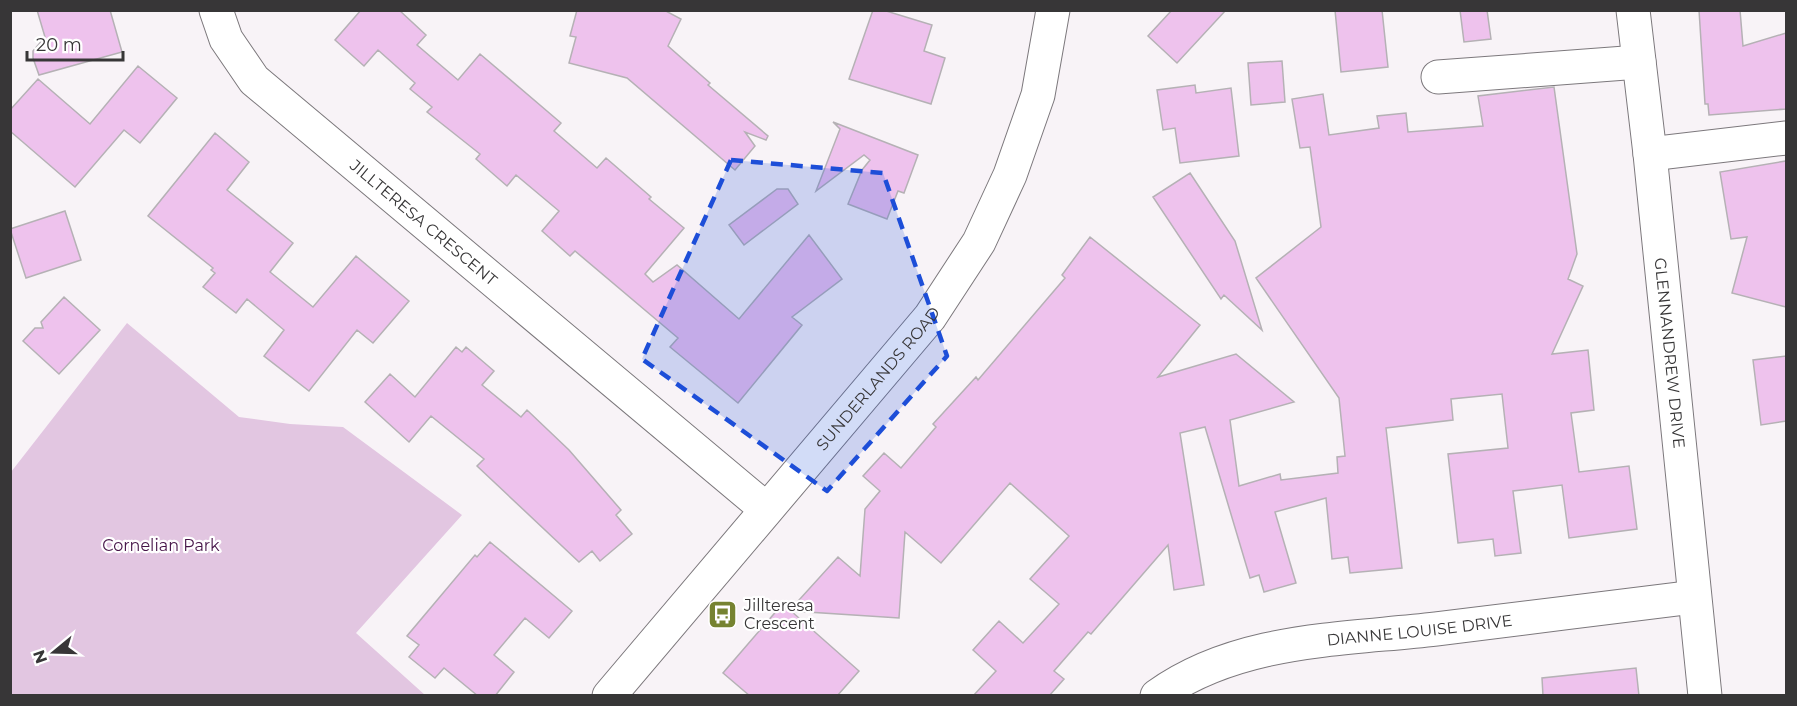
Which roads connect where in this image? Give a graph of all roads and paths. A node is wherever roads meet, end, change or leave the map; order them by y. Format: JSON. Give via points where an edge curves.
{"nodes":[{"id":1,"x":216,"y":10,"type":"edge"},
{"id":2,"x":1053,"y":10,"type":"edge"},
{"id":3,"x":1633,"y":10,"type":"edge"},
{"id":4,"x":1639,"y":62,"type":"junction"},
{"id":5,"x":1438,"y":77,"type":"dead end"},
{"id":6,"x":1786,"y":138,"type":"edge"},
{"id":7,"x":1650,"y":154,"type":"junction"},
{"id":8,"x":766,"y":509,"type":"junction"},
{"id":9,"x":1694,"y":597,"type":"junction"},
{"id":10,"x":609,"y":696,"type":"edge"},
{"id":11,"x":1157,"y":696,"type":"edge"},
{"id":12,"x":1705,"y":696,"type":"edge"}],
"edges":[{"from":1,"to":8,"type":"street","name":"JILLTERESA CRESCENT","via":[[226,39],[254,80]]},
{"from":2,"to":8,"type":"street","name":"SUNDERLANDS ROAD","via":[[1038,95],[1010,175],[979,242],[930,317]]},
{"from":3,"to":4,"type":"street","name":"GLENNANDREW DRIVE"},
{"from":4,"to":5,"type":"street"},
{"from":4,"to":7,"type":"street","name":"GLENNANDREW DRIVE"},
{"from":6,"to":7,"type":"street"},
{"from":7,"to":9,"type":"street","name":"GLENNANDREW DRIVE"},
{"from":8,"to":10,"type":"street","name":"SUNDERLANDS ROAD"},
{"from":9,"to":11,"type":"street","name":"DIANNE LOUISE DRIVE","via":[[1277,646],[1204,668]]},
{"from":9,"to":12,"type":"street","name":"GLENNANDREW DRIVE"}]}
